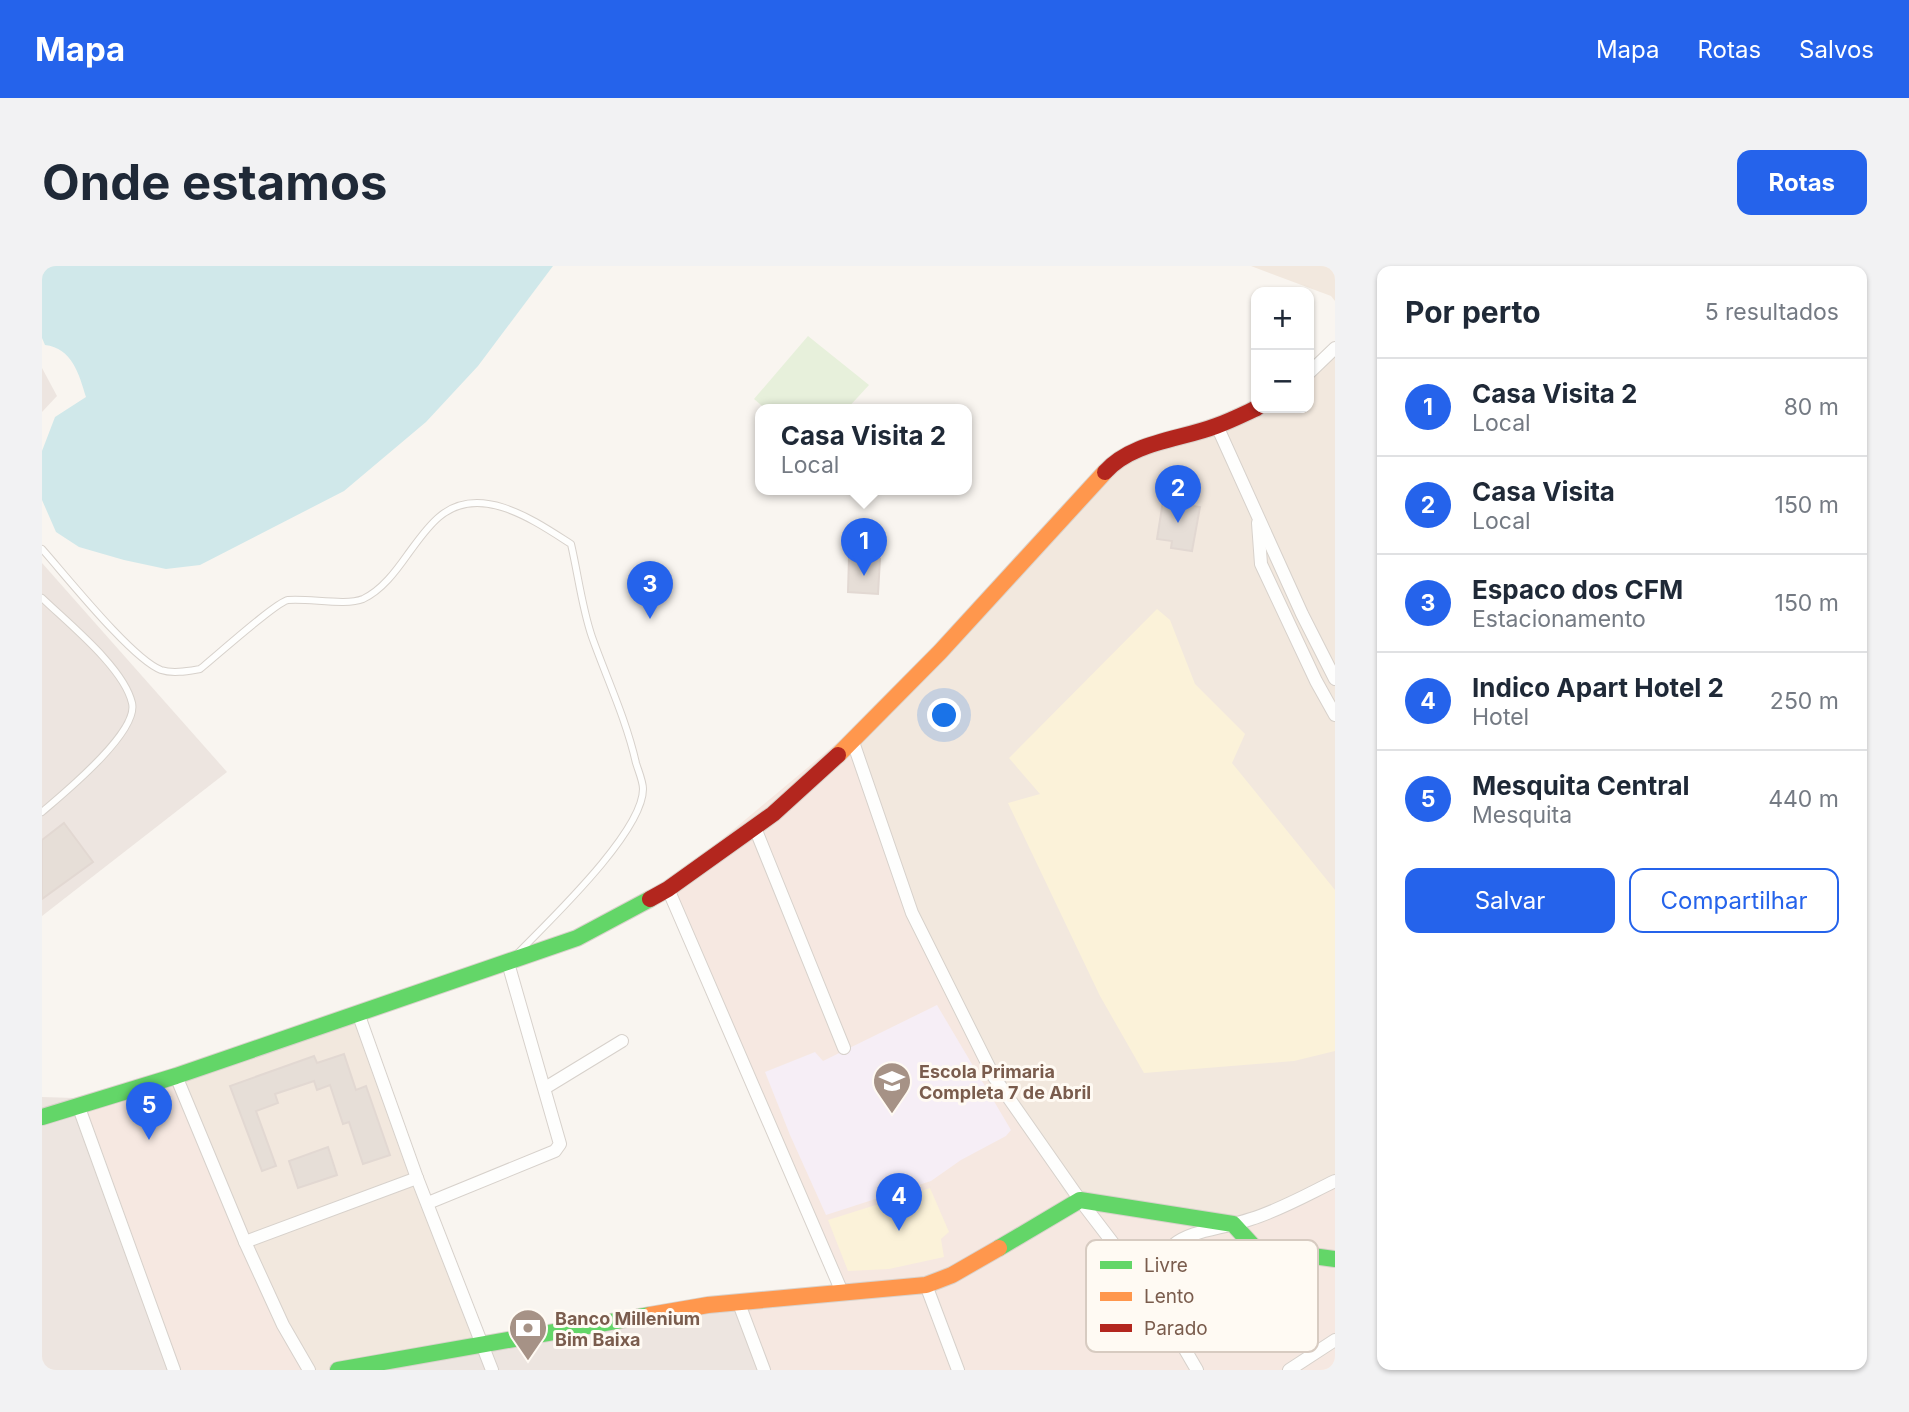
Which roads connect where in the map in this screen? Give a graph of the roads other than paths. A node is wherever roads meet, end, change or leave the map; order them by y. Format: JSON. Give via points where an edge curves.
{"nodes":[{"id":1,"x":1335,"y":348,"type":"edge"},
{"id":2,"x":1314,"y":368,"type":"edge"},
{"id":3,"x":1251,"y":411,"type":"edge"},
{"id":4,"x":1217,"y":426,"type":"junction"},
{"id":5,"x":1257,"y":516,"type":"junction"},
{"id":6,"x":42,"y":549,"type":"edge"},
{"id":7,"x":42,"y":598,"type":"edge"},
{"id":8,"x":1335,"y":679,"type":"edge"},
{"id":9,"x":1335,"y":715,"type":"edge"},
{"id":10,"x":853,"y":742,"type":"junction"},
{"id":11,"x":42,"y":812,"type":"edge"},
{"id":12,"x":755,"y":828,"type":"junction"},
{"id":13,"x":668,"y":889,"type":"junction"},
{"id":14,"x":509,"y":963,"type":"junction"},
{"id":15,"x":358,"y":1013,"type":"junction"},
{"id":16,"x":622,"y":1041,"type":"dead end"},
{"id":17,"x":844,"y":1048,"type":"dead end"},
{"id":18,"x":176,"y":1076,"type":"junction"},
{"id":19,"x":545,"y":1088,"type":"junction"},
{"id":20,"x":78,"y":1105,"type":"junction"},
{"id":21,"x":42,"y":1117,"type":"edge"},
{"id":22,"x":418,"y":1178,"type":"junction"},
{"id":23,"x":1335,"y":1181,"type":"edge"},
{"id":24,"x":1080,"y":1200,"type":"junction"},
{"id":25,"x":428,"y":1203,"type":"junction"},
{"id":26,"x":1233,"y":1224,"type":"junction"},
{"id":27,"x":1111,"y":1240,"type":"edge"},
{"id":28,"x":1181,"y":1240,"type":"edge"},
{"id":29,"x":1248,"y":1240,"type":"edge"},
{"id":30,"x":245,"y":1242,"type":"junction"},
{"id":31,"x":926,"y":1285,"type":"junction"},
{"id":32,"x":842,"y":1292,"type":"junction"},
{"id":33,"x":738,"y":1301,"type":"junction"},
{"id":34,"x":1335,"y":1340,"type":"edge"},
{"id":35,"x":482,"y":1343,"type":"junction"},
{"id":36,"x":1318,"y":1351,"type":"edge"},
{"id":37,"x":1186,"y":1352,"type":"edge"},
{"id":38,"x":1317,"y":1352,"type":"edge"},
{"id":39,"x":174,"y":1370,"type":"edge"},
{"id":40,"x":309,"y":1370,"type":"edge"},
{"id":41,"x":338,"y":1370,"type":"edge"},
{"id":42,"x":492,"y":1370,"type":"edge"},
{"id":43,"x":764,"y":1370,"type":"edge"},
{"id":44,"x":958,"y":1370,"type":"edge"},
{"id":45,"x":1197,"y":1370,"type":"edge"},
{"id":46,"x":1289,"y":1370,"type":"edge"}],
"edges":[{"from":1,"to":2,"type":"street"},
{"from":3,"to":4,"type":"street"},
{"from":4,"to":5,"type":"street"},
{"from":4,"to":10,"type":"street","via":[[1115,461]]},
{"from":5,"to":8,"type":"street"},
{"from":5,"to":9,"type":"street","via":[[1261,564]]},
{"from":6,"to":14,"type":"lane","via":[[137,654],[162,670],[184,672],[200,669],[284,600],[350,602],[368,596],[450,509],[484,503],[528,516],[571,544],[591,634],[615,694],[643,789],[633,820],[607,856]]},
{"from":7,"to":11,"type":"lane","via":[[119,674],[133,705],[128,727],[77,783]]},
{"from":10,"to":12,"type":"street"},
{"from":10,"to":24,"type":"street","via":[[912,913],[994,1077]]},
{"from":12,"to":13,"type":"street"},
{"from":12,"to":17,"type":"street"},
{"from":13,"to":14,"type":"street","via":[[577,938]]},
{"from":13,"to":32,"type":"street"},
{"from":14,"to":15,"type":"street"},
{"from":14,"to":19,"type":"street"},
{"from":15,"to":18,"type":"street"},
{"from":15,"to":22,"type":"street"},
{"from":16,"to":19,"type":"street"},
{"from":18,"to":20,"type":"street"},
{"from":18,"to":30,"type":"street"},
{"from":19,"to":25,"type":"street","via":[[559,1137],[555,1151]]},
{"from":20,"to":21,"type":"street"},
{"from":20,"to":39,"type":"street"},
{"from":22,"to":25,"type":"street"},
{"from":22,"to":30,"type":"street"},
{"from":23,"to":26,"type":"street","via":[[1264,1215]]},
{"from":24,"to":26,"type":"street"},
{"from":24,"to":27,"type":"street"},
{"from":24,"to":31,"type":"street","via":[[952,1275]]},
{"from":25,"to":35,"type":"street"},
{"from":26,"to":28,"type":"street"},
{"from":26,"to":29,"type":"street"},
{"from":30,"to":40,"type":"street"},
{"from":31,"to":32,"type":"street"},
{"from":31,"to":44,"type":"street"},
{"from":32,"to":33,"type":"street"},
{"from":33,"to":35,"type":"street"},
{"from":33,"to":43,"type":"street"},
{"from":34,"to":36,"type":"street"},
{"from":35,"to":41,"type":"street"},
{"from":35,"to":42,"type":"street"},
{"from":37,"to":45,"type":"street"},
{"from":38,"to":46,"type":"street"}]}
